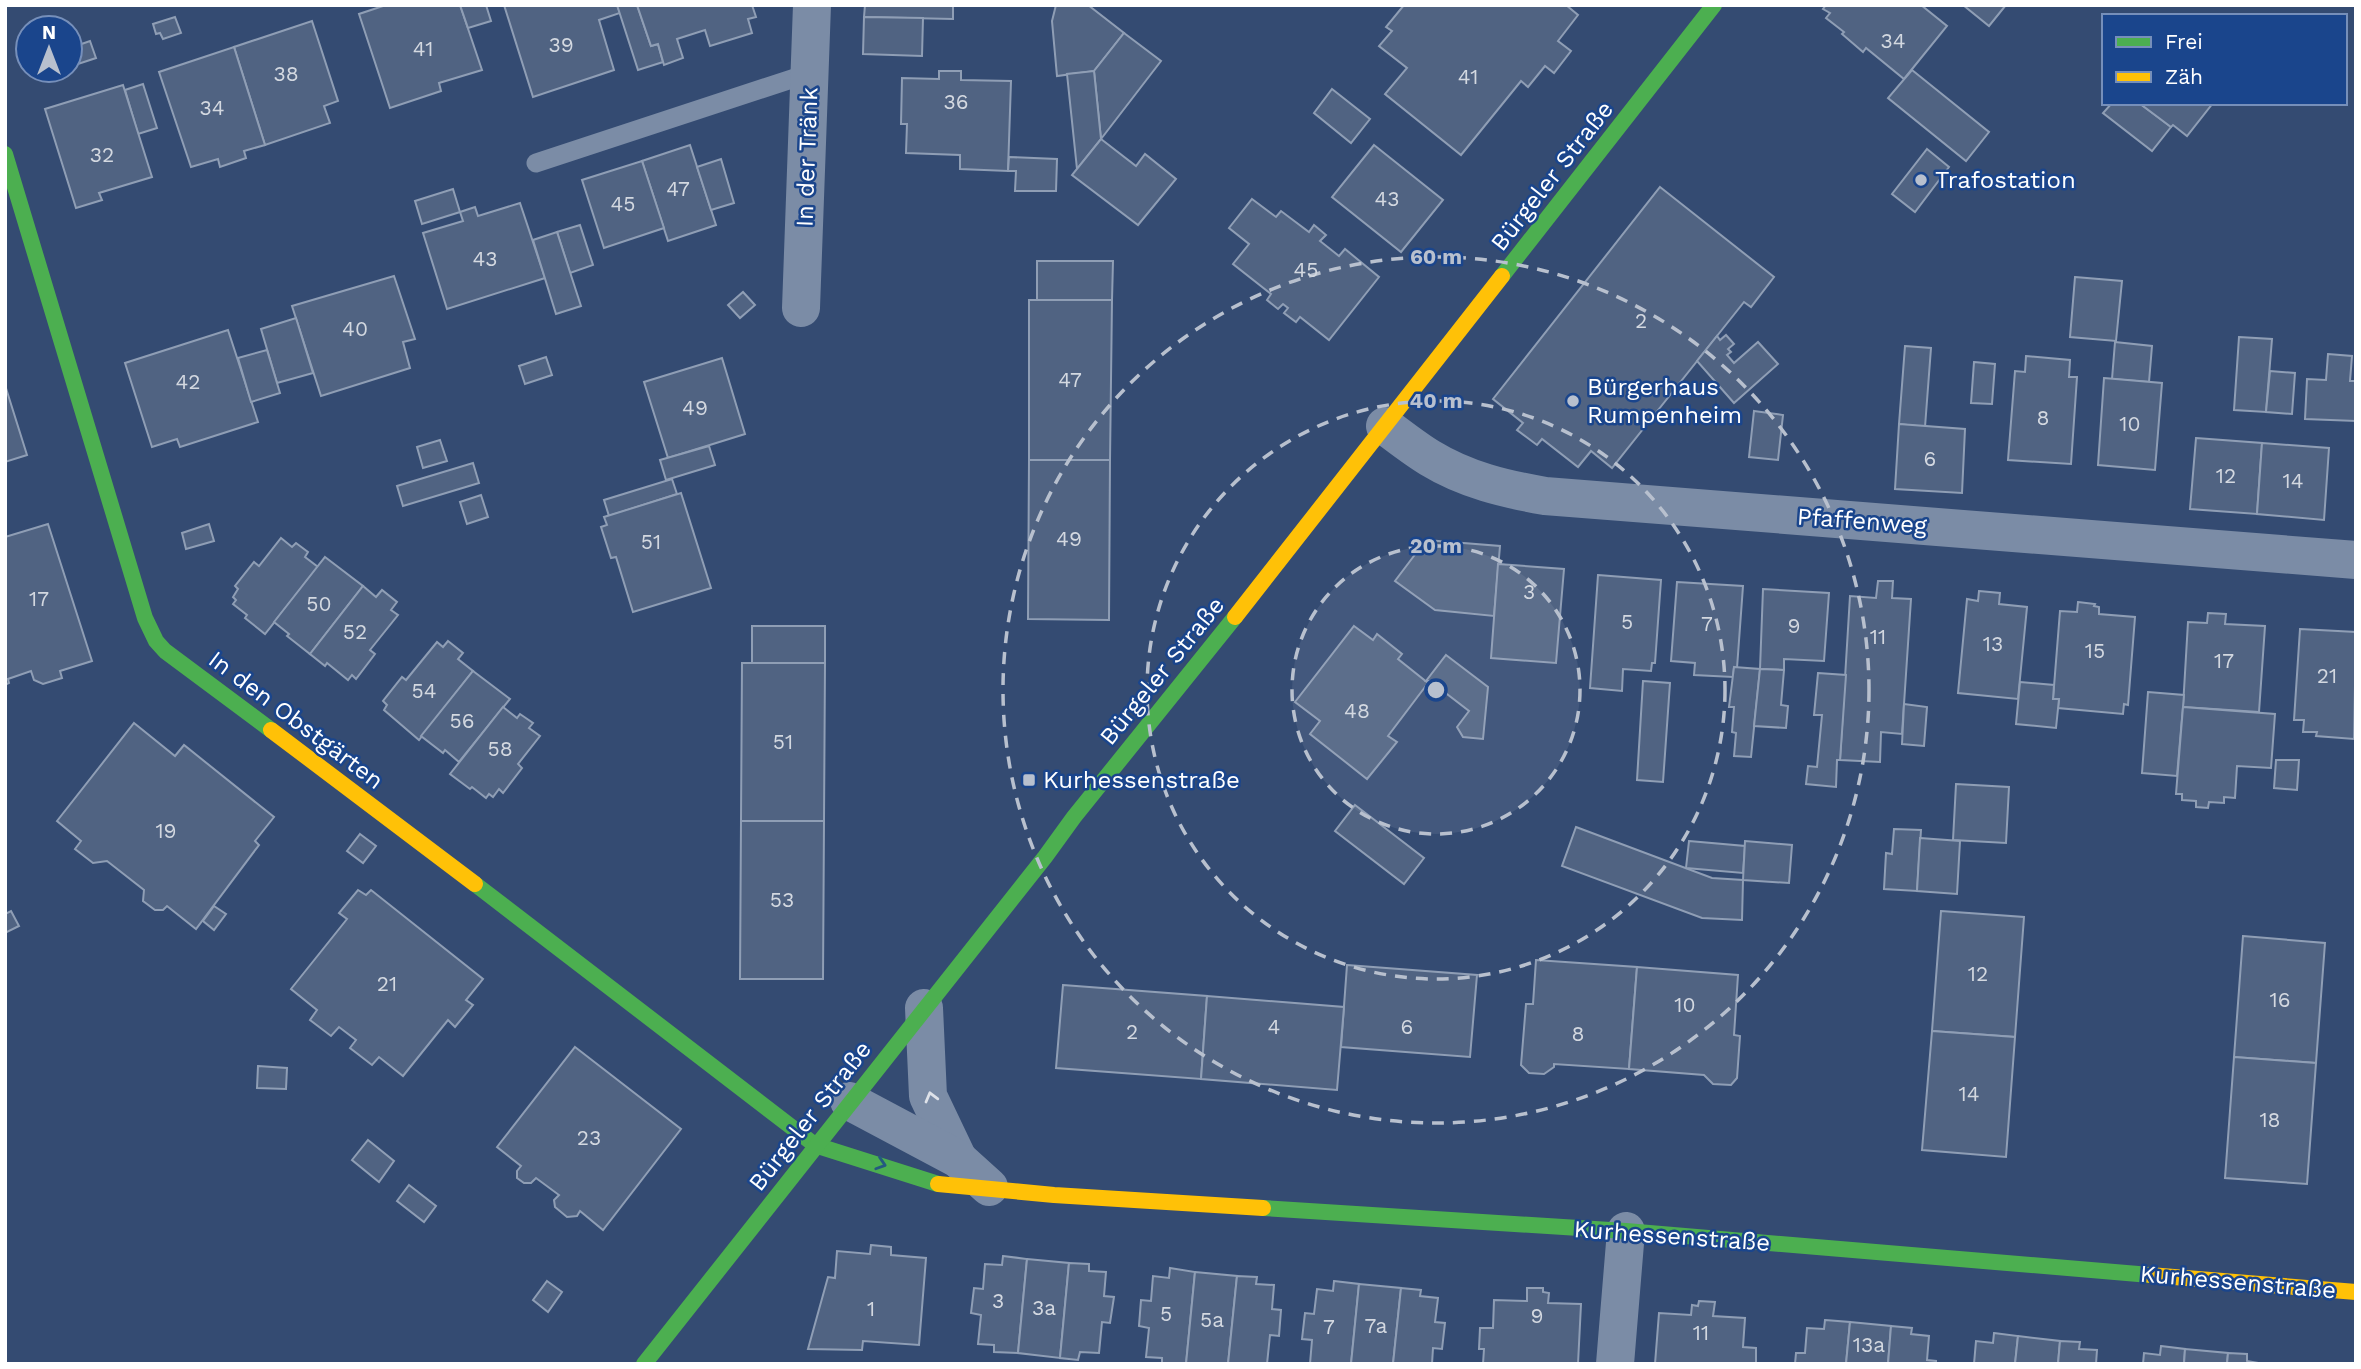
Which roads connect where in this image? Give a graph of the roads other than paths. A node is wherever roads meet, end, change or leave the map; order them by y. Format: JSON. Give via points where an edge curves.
{"nodes":[{"id":1,"x":812,"y":5,"type":"edge"},
{"id":2,"x":1714,"y":5,"type":"edge"},
{"id":3,"x":810,"y":73,"type":"junction"},
{"id":4,"x":5,"y":154,"type":"edge"},
{"id":5,"x":536,"y":163,"type":"dead end"},
{"id":6,"x":802,"y":308,"type":"dead end"},
{"id":7,"x":1385,"y":426,"type":"junction"},
{"id":8,"x":2356,"y":560,"type":"edge"},
{"id":9,"x":924,"y":1007,"type":"junction"},
{"id":10,"x":849,"y":1101,"type":"junction"},
{"id":11,"x":816,"y":1145,"type":"junction"},
{"id":12,"x":958,"y":1159,"type":"junction"},
{"id":13,"x":989,"y":1187,"type":"junction"},
{"id":14,"x":1626,"y":1231,"type":"junction"},
{"id":15,"x":2356,"y":1292,"type":"edge"},
{"id":16,"x":644,"y":1364,"type":"edge"},
{"id":17,"x":1615,"y":1364,"type":"edge"}],
"edges":[{"from":1,"to":3,"type":"street","name":"In der Tränk"},
{"from":2,"to":7,"type":"street","name":"Bürgeler Straße"},
{"from":3,"to":5,"type":"lane"},
{"from":3,"to":6,"type":"street","name":"In der Tränk"},
{"from":4,"to":11,"type":"street","name":"In den Obstgärten","via":[[145,618],[156,641]]},
{"from":7,"to":8,"type":"street","name":"Pfaffenweg","via":[[1461,474],[1545,496]]},
{"from":7,"to":9,"type":"street","name":"Bürgeler Straße"},
{"from":9,"to":10,"type":"street","name":"Bürgeler Straße"},
{"from":12,"to":9,"type":"street","one_way":true,"via":[[928,1096]]},
{"from":10,"to":11,"type":"street","name":"Bürgeler Straße"},
{"from":10,"to":12,"type":"street"},
{"from":11,"to":13,"type":"street","name":"Kurhessenstraße","one_way":true,"via":[[939,1184]]},
{"from":11,"to":16,"type":"street","name":"Bürgeler Straße"},
{"from":12,"to":13,"type":"street"},
{"from":13,"to":14,"type":"street","name":"Kurhessenstraße","via":[[1054,1195]]},
{"from":14,"to":15,"type":"street","name":"Kurhessenstraße"},
{"from":14,"to":17,"type":"street"}]}
